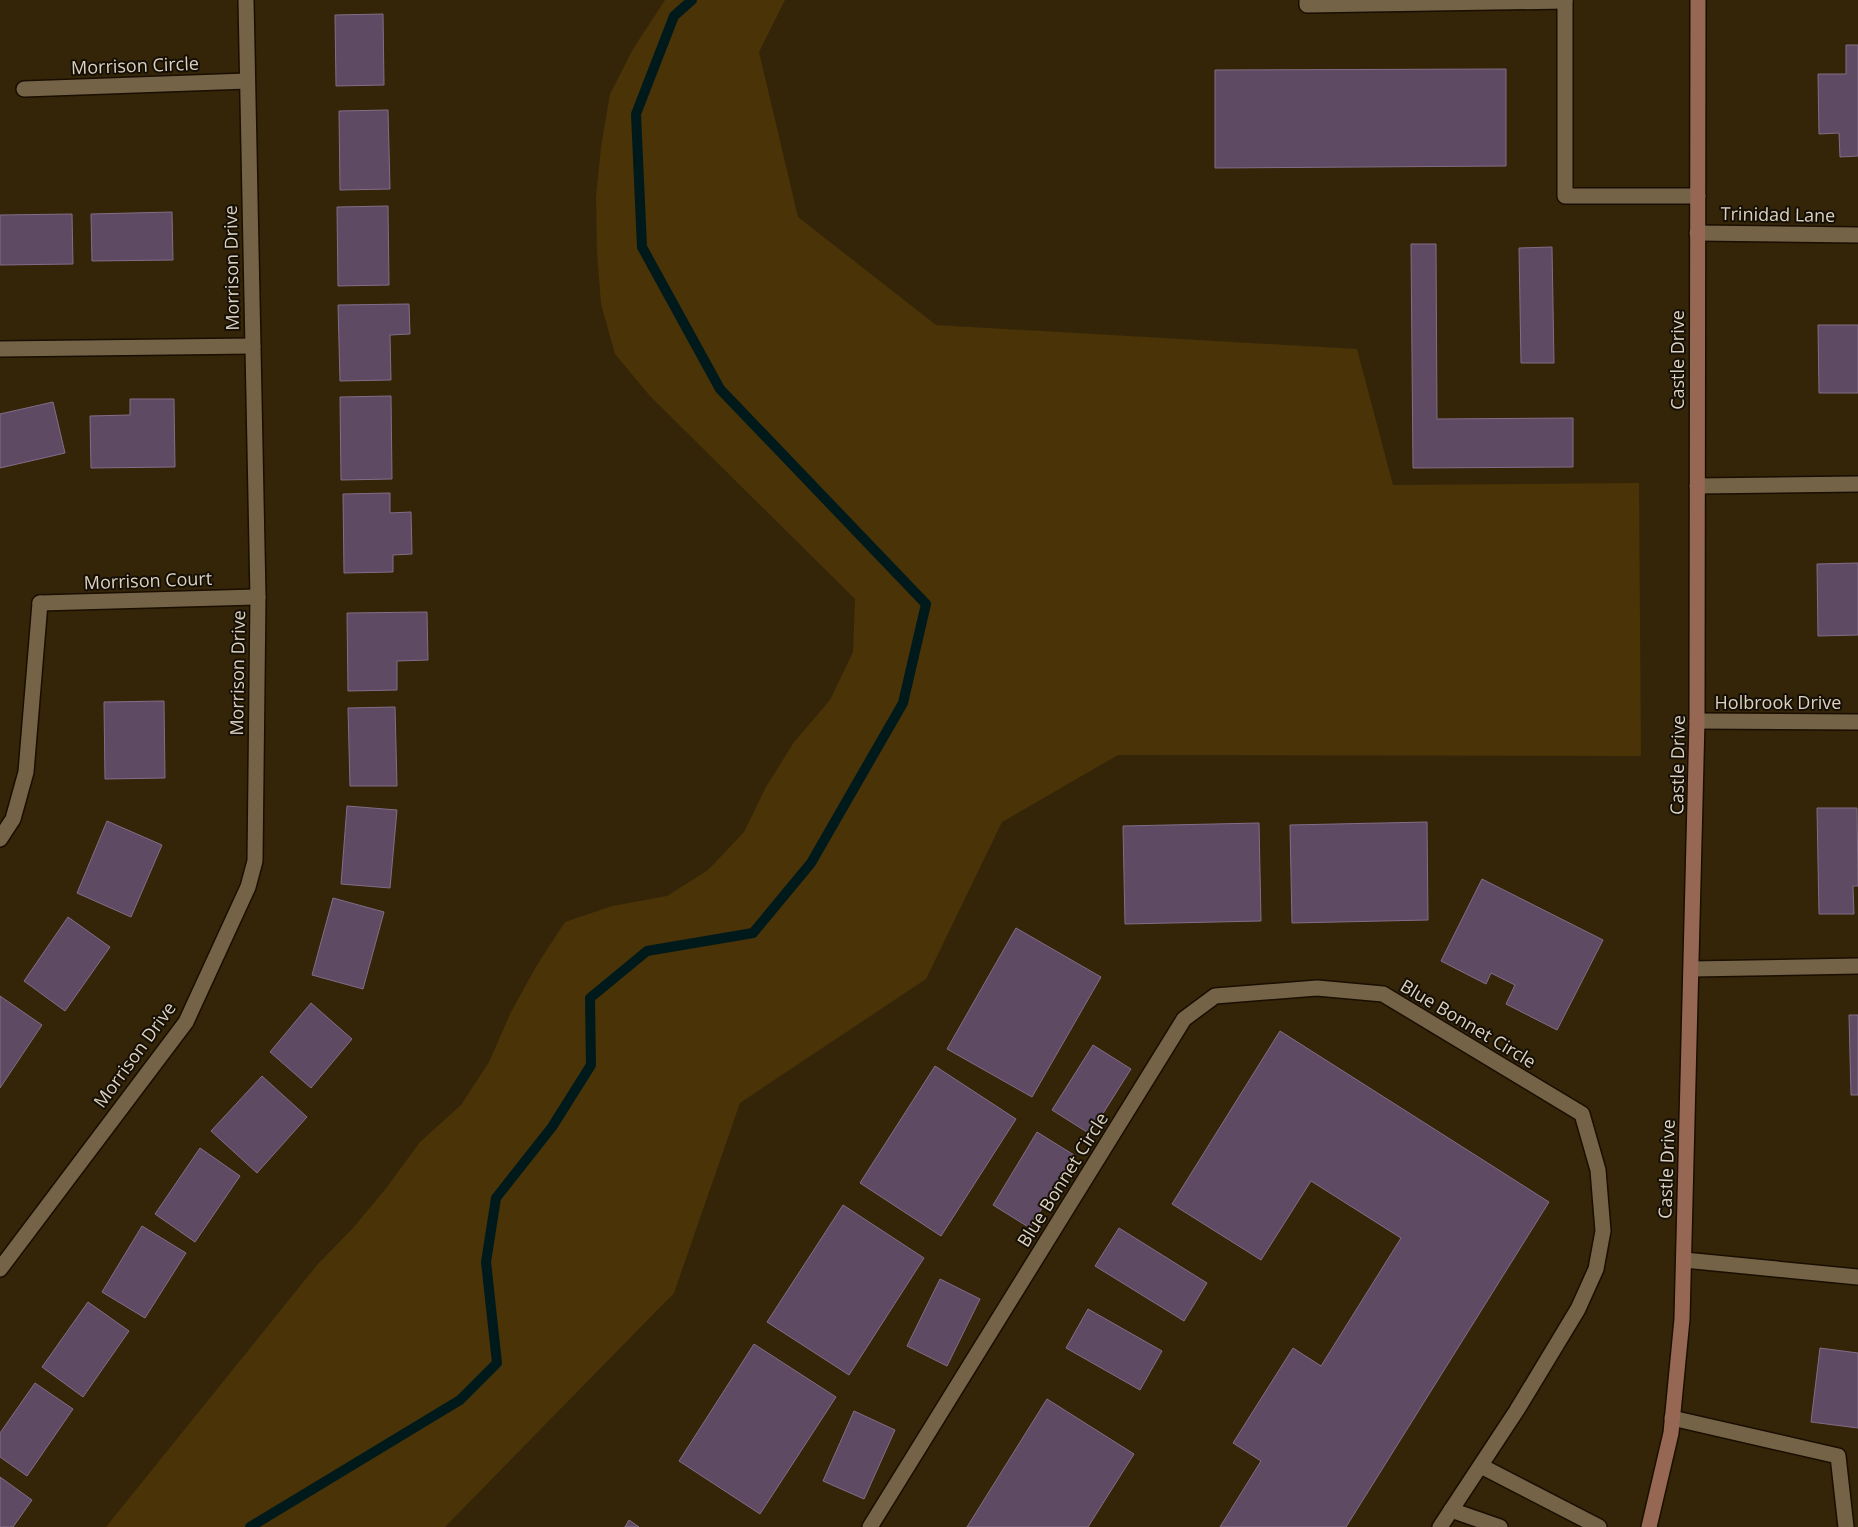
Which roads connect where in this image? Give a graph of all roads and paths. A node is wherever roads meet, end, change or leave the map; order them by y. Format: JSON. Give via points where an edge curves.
{"nodes":[{"id":1,"x":246,"y":0,"type":"edge"},
{"id":2,"x":1307,"y":0,"type":"edge"},
{"id":3,"x":1565,"y":0,"type":"edge"},
{"id":4,"x":1698,"y":0,"type":"edge"},
{"id":5,"x":248,"y":81,"type":"junction"},
{"id":6,"x":24,"y":90,"type":"dead end"},
{"id":7,"x":1698,"y":196,"type":"junction"},
{"id":8,"x":1697,"y":234,"type":"junction"},
{"id":9,"x":1858,"y":235,"type":"edge"},
{"id":10,"x":253,"y":346,"type":"junction"},
{"id":11,"x":0,"y":349,"type":"edge"},
{"id":12,"x":1858,"y":484,"type":"edge"},
{"id":13,"x":1697,"y":486,"type":"junction"},
{"id":14,"x":258,"y":597,"type":"junction"},
{"id":15,"x":1697,"y":721,"type":"junction"},
{"id":16,"x":1858,"y":722,"type":"edge"},
{"id":17,"x":0,"y":840,"type":"edge"},
{"id":18,"x":1858,"y":966,"type":"edge"},
{"id":19,"x":1692,"y":969,"type":"junction"},
{"id":20,"x":1684,"y":1260,"type":"junction"},
{"id":21,"x":1,"y":1264,"type":"edge"},
{"id":22,"x":1858,"y":1277,"type":"edge"},
{"id":23,"x":1672,"y":1418,"type":"junction"},
{"id":24,"x":1481,"y":1466,"type":"junction"},
{"id":25,"x":1451,"y":1510,"type":"junction"},
{"id":26,"x":870,"y":1527,"type":"edge"},
{"id":27,"x":1440,"y":1527,"type":"edge"},
{"id":28,"x":1500,"y":1527,"type":"edge"},
{"id":29,"x":1600,"y":1527,"type":"edge"},
{"id":30,"x":1649,"y":1527,"type":"edge"},
{"id":31,"x":1846,"y":1527,"type":"edge"}],
"edges":[{"from":1,"to":5,"type":"street","name":"Morrison Drive"},
{"from":2,"to":3,"type":"street","via":[[1307,5]]},
{"from":3,"to":7,"type":"street","via":[[1565,196]]},
{"from":4,"to":7,"type":"main road","name":"Castle Drive"},
{"from":5,"to":6,"type":"street","name":"Morrison Circle"},
{"from":5,"to":10,"type":"street","name":"Morrison Drive"},
{"from":7,"to":8,"type":"main road","name":"Castle Drive"},
{"from":8,"to":9,"type":"street","name":"Trinidad Lane"},
{"from":8,"to":13,"type":"main road","name":"Castle Drive"},
{"from":10,"to":11,"type":"street"},
{"from":10,"to":14,"type":"street","name":"Morrison Drive"},
{"from":12,"to":13,"type":"street"},
{"from":13,"to":15,"type":"main road","name":"Castle Drive"},
{"from":14,"to":17,"type":"street","name":"Morrison Court","via":[[40,604],[26,772],[13,819]]},
{"from":14,"to":21,"type":"street","name":"Morrison Drive","via":[[255,862],[248,887],[186,1022]]},
{"from":15,"to":16,"type":"street","name":"Holbrook Drive"},
{"from":15,"to":19,"type":"main road","name":"Castle Drive"},
{"from":18,"to":19,"type":"street"},
{"from":19,"to":20,"type":"main road","name":"Castle Drive"},
{"from":20,"to":22,"type":"street"},
{"from":20,"to":23,"type":"main road","name":"Castle Drive"},
{"from":23,"to":30,"type":"main road","name":"Castle Drive"},
{"from":23,"to":31,"type":"street","via":[[1838,1456]]},
{"from":24,"to":25,"type":"street","name":"Blue Bonnet Circle"},
{"from":24,"to":26,"type":"street","name":"Blue Bonnet Circle","via":[[1578,1309],[1596,1269],[1603,1231],[1598,1170],[1582,1114],[1382,994],[1317,988],[1215,996],[1184,1020]]},
{"from":24,"to":29,"type":"street"},
{"from":25,"to":27,"type":"street","name":"Blue Bonnet Circle"},
{"from":25,"to":28,"type":"street"}]}
